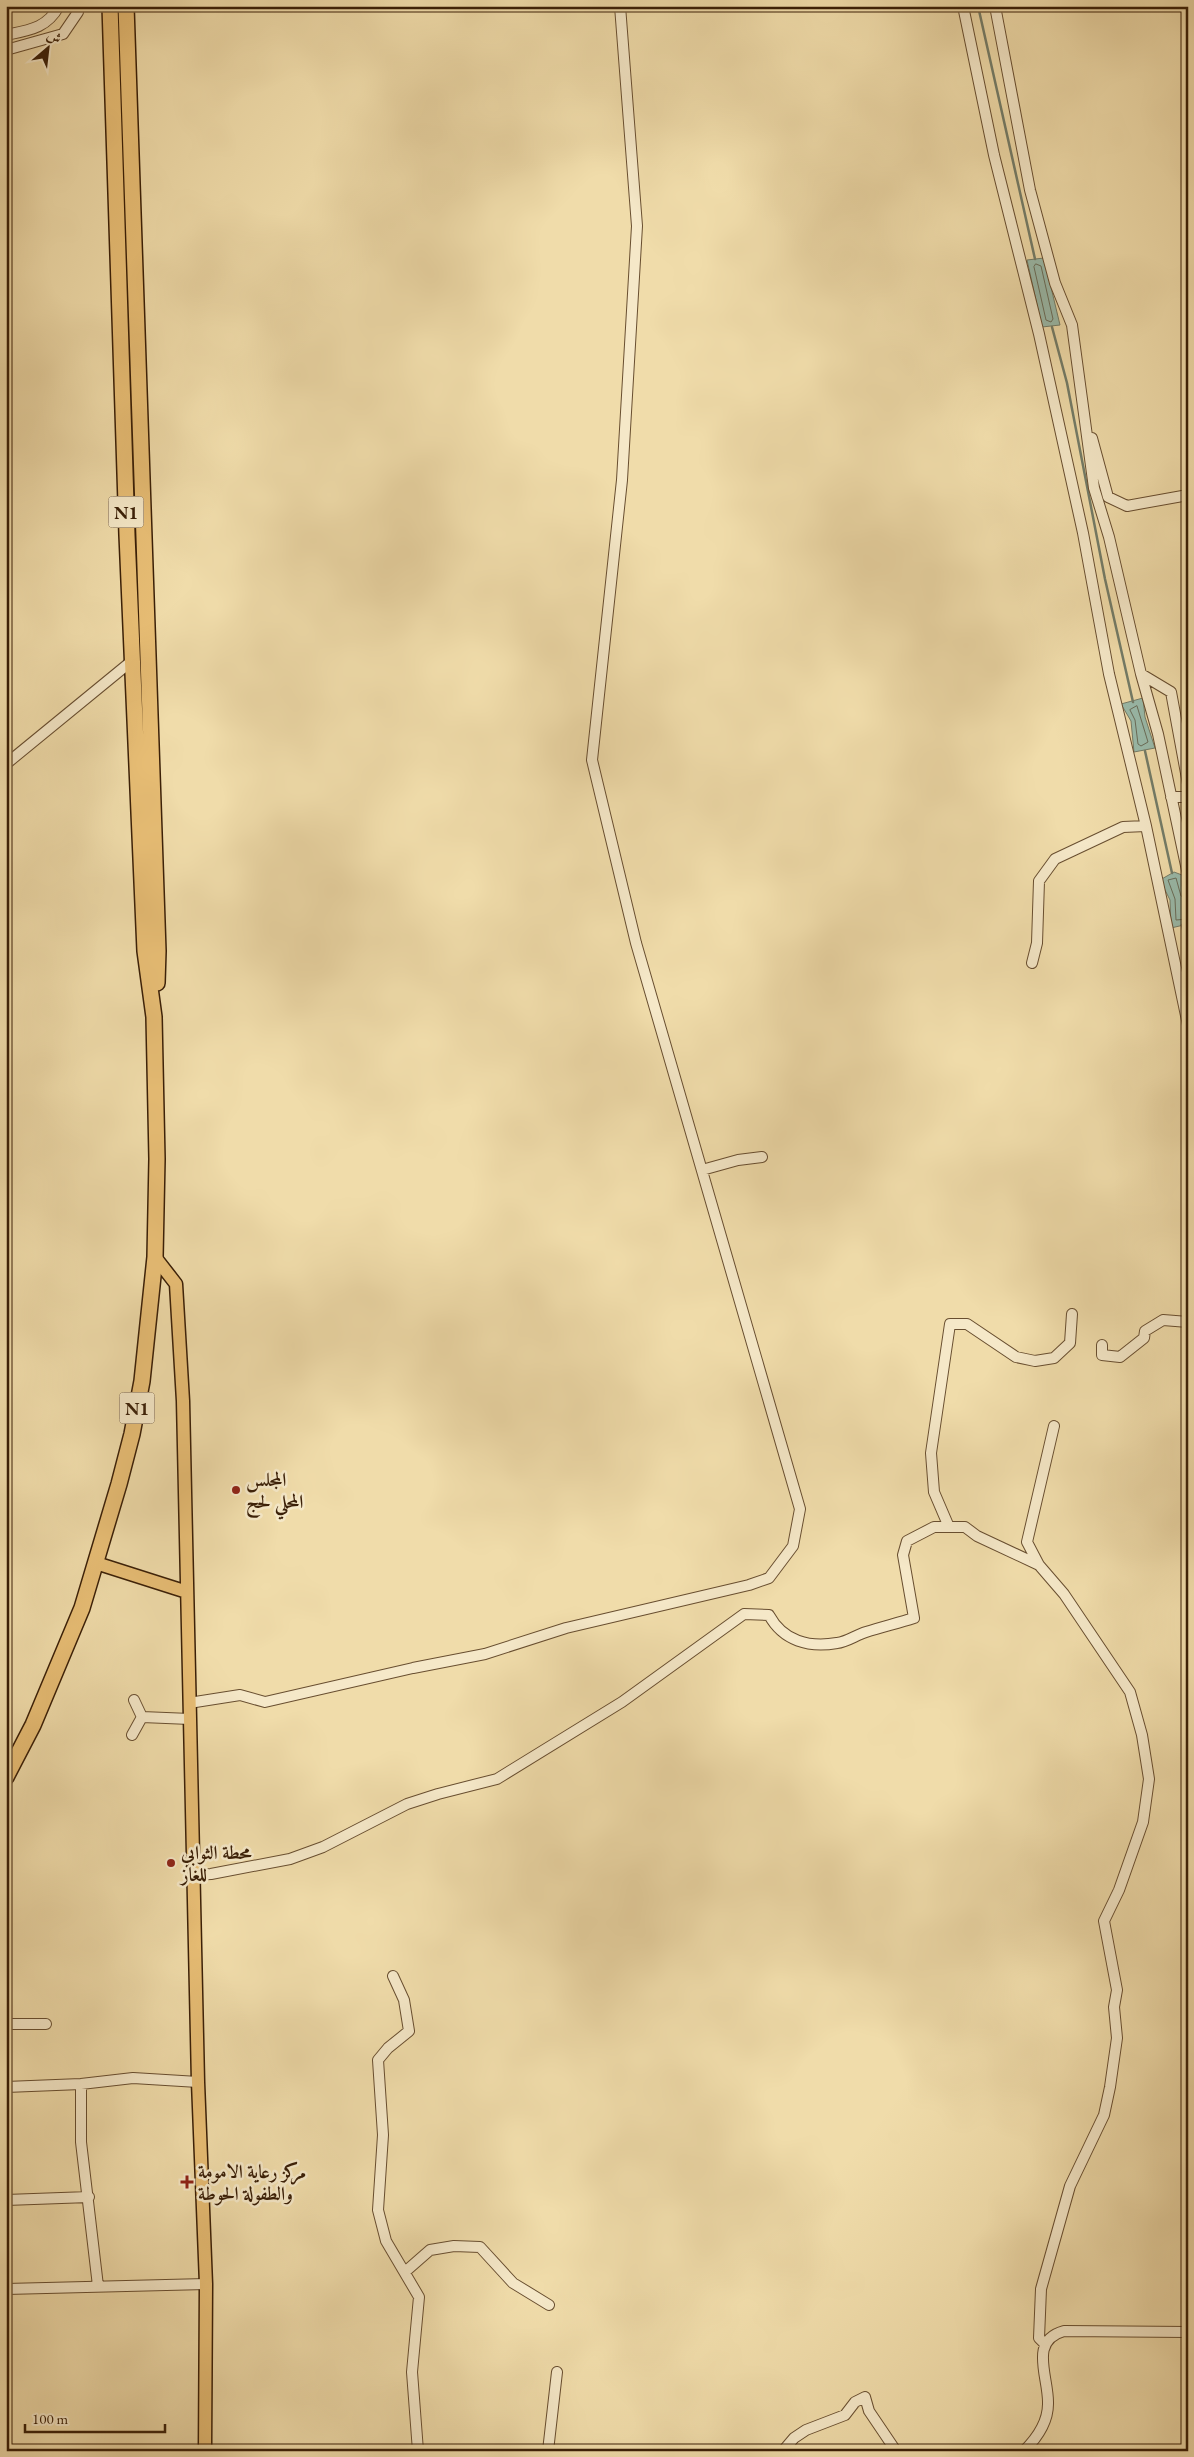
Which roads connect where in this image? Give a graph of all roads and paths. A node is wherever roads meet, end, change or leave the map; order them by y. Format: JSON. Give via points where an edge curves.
{"nodes":[{"id":1,"x":59,"y":6,"type":"edge"},
{"id":2,"x":78,"y":6,"type":"edge"},
{"id":3,"x":110,"y":6,"type":"edge"},
{"id":4,"x":126,"y":6,"type":"edge"},
{"id":5,"x":620,"y":6,"type":"edge"},
{"id":6,"x":963,"y":6,"type":"edge"},
{"id":7,"x":995,"y":6,"type":"edge"},
{"id":8,"x":6,"y":35,"type":"edge"},
{"id":9,"x":6,"y":50,"type":"edge"},
{"id":10,"x":1087,"y":426,"type":"junction"},
{"id":11,"x":1188,"y":495,"type":"edge"},
{"id":12,"x":1108,"y":497,"type":"junction"},
{"id":13,"x":1099,"y":505,"type":"junction"},
{"id":14,"x":133,"y":660,"type":"junction"},
{"id":15,"x":1141,"y":674,"type":"junction"},
{"id":16,"x":6,"y":764,"type":"edge"},
{"id":17,"x":1188,"y":784,"type":"edge"},
{"id":18,"x":1188,"y":796,"type":"edge"},
{"id":19,"x":1171,"y":797,"type":"junction"},
{"id":20,"x":1146,"y":826,"type":"junction"},
{"id":21,"x":1188,"y":876,"type":"edge"},
{"id":22,"x":1032,"y":963,"type":"dead end"},
{"id":23,"x":154,"y":1017,"type":"junction"},
{"id":24,"x":1188,"y":1025,"type":"edge"},
{"id":25,"x":762,"y":1157,"type":"dead end"},
{"id":26,"x":702,"y":1170,"type":"junction"},
{"id":27,"x":155,"y":1257,"type":"junction"},
{"id":28,"x":1072,"y":1314,"type":"dead end"},
{"id":29,"x":1188,"y":1322,"type":"edge"},
{"id":30,"x":1102,"y":1344,"type":"dead end"},
{"id":31,"x":1054,"y":1426,"type":"dead end"},
{"id":32,"x":949,"y":1527,"type":"junction"},
{"id":33,"x":96,"y":1563,"type":"junction"},
{"id":34,"x":1039,"y":1565,"type":"junction"},
{"id":35,"x":187,"y":1592,"type":"junction"},
{"id":36,"x":134,"y":1700,"type":"dead end"},
{"id":37,"x":189,"y":1703,"type":"junction"},
{"id":38,"x":142,"y":1717,"type":"junction"},
{"id":39,"x":190,"y":1719,"type":"junction"},
{"id":40,"x":132,"y":1735,"type":"dead end"},
{"id":41,"x":6,"y":1776,"type":"edge"},
{"id":42,"x":193,"y":1875,"type":"junction"},
{"id":43,"x":393,"y":1976,"type":"dead end"},
{"id":44,"x":6,"y":2024,"type":"edge"},
{"id":45,"x":46,"y":2024,"type":"dead end"},
{"id":46,"x":198,"y":2082,"type":"junction"},
{"id":47,"x":81,"y":2084,"type":"junction"},
{"id":48,"x":6,"y":2087,"type":"edge"},
{"id":49,"x":89,"y":2197,"type":"junction"},
{"id":50,"x":6,"y":2200,"type":"edge"},
{"id":51,"x":406,"y":2271,"type":"junction"},
{"id":52,"x":206,"y":2284,"type":"junction"},
{"id":53,"x":98,"y":2286,"type":"junction"},
{"id":54,"x":6,"y":2289,"type":"edge"},
{"id":55,"x":549,"y":2305,"type":"dead end"},
{"id":56,"x":1188,"y":2332,"type":"edge"},
{"id":57,"x":1044,"y":2344,"type":"junction"},
{"id":58,"x":557,"y":2372,"type":"dead end"},
{"id":59,"x":205,"y":2451,"type":"edge"},
{"id":60,"x":418,"y":2451,"type":"edge"},
{"id":61,"x":548,"y":2451,"type":"edge"},
{"id":62,"x":783,"y":2451,"type":"edge"},
{"id":63,"x":896,"y":2451,"type":"edge"},
{"id":64,"x":1024,"y":2451,"type":"edge"}],
"edges":[{"from":1,"to":8,"type":"street","via":[[52,20]]},
{"from":2,"to":9,"type":"street","via":[[78,12],[63,34]]},
{"from":3,"to":14,"type":"highway","number":"N1"},
{"from":4,"to":23,"type":"highway","number":"N1","via":[[158,950]]},
{"from":5,"to":26,"type":"street","via":[[637,226],[622,480],[592,760],[636,943]]},
{"from":6,"to":20,"type":"street","via":[[994,155],[1039,334],[1083,533],[1109,674]]},
{"from":7,"to":10,"type":"street","via":[[1030,190],[1055,283],[1072,325]]},
{"from":10,"to":12,"type":"street"},
{"from":10,"to":13,"type":"street"},
{"from":11,"to":12,"type":"street","via":[[1127,506]]},
{"from":12,"to":13,"type":"street"},
{"from":13,"to":15,"type":"street"},
{"from":14,"to":16,"type":"street"},
{"from":14,"to":23,"type":"highway","number":"N1","via":[[145,951]]},
{"from":15,"to":17,"type":"street","via":[[1171,692]]},
{"from":15,"to":19,"type":"street"},
{"from":18,"to":19,"type":"street"},
{"from":19,"to":21,"type":"street"},
{"from":20,"to":22,"type":"street","via":[[1123,827],[1055,859],[1040,881],[1037,943]]},
{"from":20,"to":24,"type":"street"},
{"from":23,"to":27,"type":"highway","number":"N1"},
{"from":25,"to":26,"type":"street"},
{"from":26,"to":37,"type":"street","via":[[800,1509],[793,1546],[769,1578],[566,1628],[485,1654],[266,1702],[240,1695]]},
{"from":27,"to":33,"type":"highway","number":"N1","via":[[147,1346],[132,1434]]},
{"from":27,"to":35,"type":"main road","via":[[176,1284],[183,1400]]},
{"from":28,"to":32,"type":"street","via":[[1070,1343],[1054,1358],[1035,1361],[1016,1358],[967,1324],[950,1324],[931,1454],[934,1492]]},
{"from":29,"to":30,"type":"street","via":[[1163,1320],[1146,1331],[1144,1338],[1120,1357],[1102,1355]]},
{"from":31,"to":34,"type":"street","via":[[1027,1542]]},
{"from":32,"to":34,"type":"street","via":[[965,1527],[977,1536]]},
{"from":32,"to":42,"type":"street","via":[[934,1527],[907,1541],[903,1555],[914,1618],[838,1643],[812,1645],[792,1640],[774,1626],[769,1615],[744,1614],[622,1702],[497,1779],[406,1804],[323,1847],[290,1860]]},
{"from":33,"to":35,"type":"main road"},
{"from":33,"to":41,"type":"highway","number":"N1","via":[[82,1608],[33,1725]]},
{"from":34,"to":57,"type":"street","via":[[1064,1594],[1130,1692],[1142,1735],[1148,1779],[1143,1822],[1119,1890],[1104,1921],[1117,1990],[1114,2007],[1117,2038],[1110,2087],[1104,2116],[1070,2186],[1042,2289],[1039,2338]]},
{"from":35,"to":37,"type":"main road"},
{"from":36,"to":38,"type":"street"},
{"from":37,"to":39,"type":"main road"},
{"from":38,"to":39,"type":"street"},
{"from":38,"to":40,"type":"street"},
{"from":39,"to":42,"type":"main road"},
{"from":42,"to":46,"type":"main road"},
{"from":43,"to":51,"type":"street","via":[[404,2000],[409,2031],[378,2060],[383,2135],[378,2210],[386,2241]]},
{"from":44,"to":45,"type":"street"},
{"from":46,"to":47,"type":"street","via":[[132,2078]]},
{"from":46,"to":52,"type":"main road"},
{"from":47,"to":48,"type":"street"},
{"from":47,"to":49,"type":"street","via":[[81,2142]]},
{"from":49,"to":50,"type":"street"},
{"from":49,"to":53,"type":"street"},
{"from":51,"to":55,"type":"street","via":[[430,2250],[454,2246],[480,2247],[513,2283]]},
{"from":51,"to":60,"type":"street","via":[[419,2297],[412,2372]]},
{"from":52,"to":53,"type":"street"},
{"from":52,"to":59,"type":"main road"},
{"from":53,"to":54,"type":"street"},
{"from":56,"to":57,"type":"street","via":[[1064,2331],[1052,2334]]},
{"from":57,"to":64,"type":"street","via":[[1046,2420],[1037,2438]]},
{"from":58,"to":61,"type":"street"},
{"from":62,"to":63,"type":"street","via":[[806,2430],[845,2415],[855,2402],[865,2397],[869,2411]]}]}
